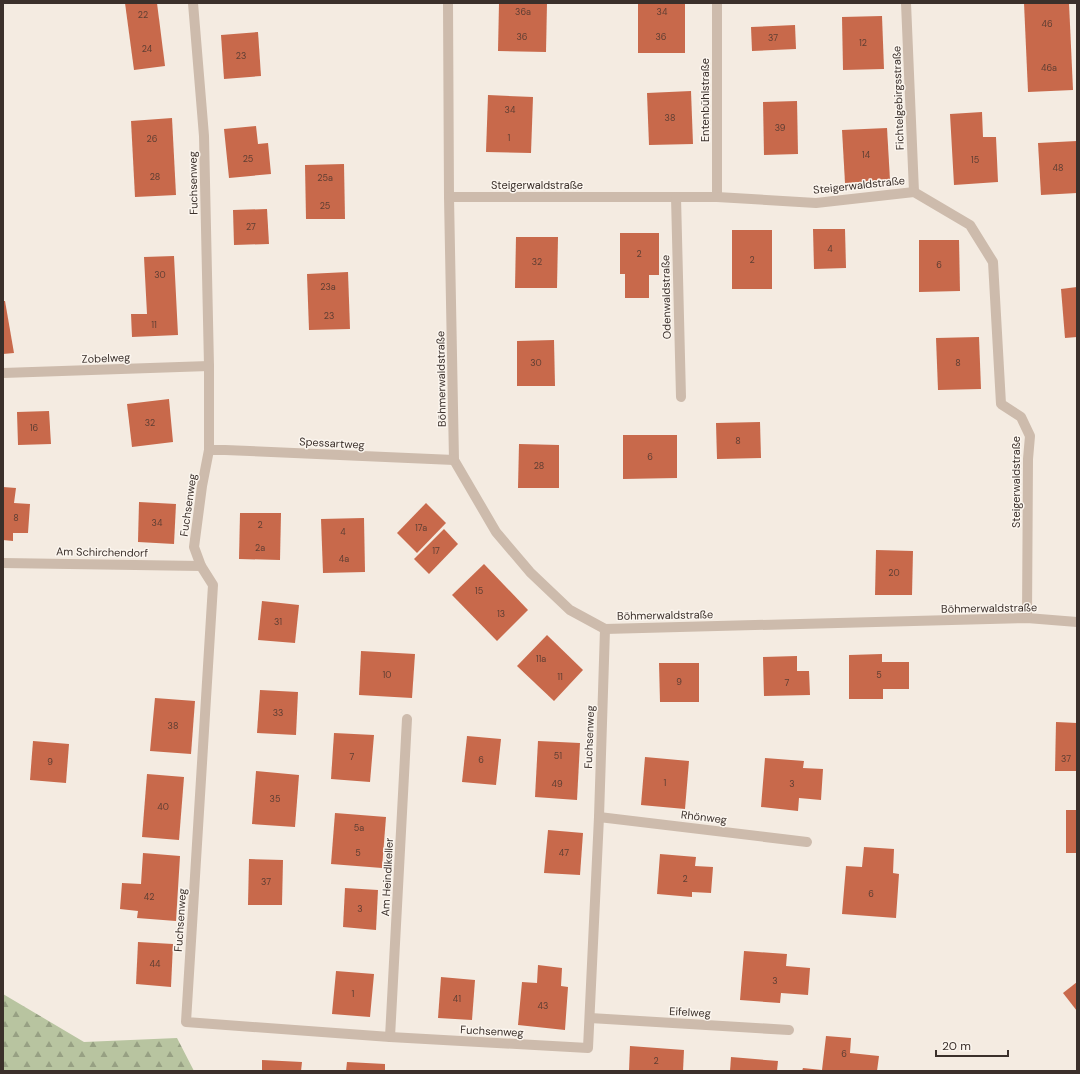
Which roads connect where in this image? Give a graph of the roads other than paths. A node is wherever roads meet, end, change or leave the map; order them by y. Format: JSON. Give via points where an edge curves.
{"nodes":[{"id":1,"x":193,"y":3,"type":"edge"},
{"id":2,"x":448,"y":3,"type":"edge"},
{"id":3,"x":717,"y":3,"type":"edge"},
{"id":4,"x":906,"y":3,"type":"edge"},
{"id":5,"x":914,"y":192,"type":"junction"},
{"id":6,"x":449,"y":197,"type":"junction"},
{"id":7,"x":676,"y":197,"type":"junction"},
{"id":8,"x":717,"y":197,"type":"junction"},
{"id":9,"x":209,"y":366,"type":"junction"},
{"id":10,"x":3,"y":373,"type":"edge"},
{"id":11,"x":681,"y":397,"type":"dead end"},
{"id":12,"x":208,"y":450,"type":"junction"},
{"id":13,"x":454,"y":460,"type":"junction"},
{"id":14,"x":3,"y":563,"type":"edge"},
{"id":15,"x":201,"y":566,"type":"junction"},
{"id":16,"x":1027,"y":618,"type":"junction"},
{"id":17,"x":1077,"y":622,"type":"edge"},
{"id":18,"x":605,"y":629,"type":"junction"},
{"id":19,"x":408,"y":719,"type":"dead end"},
{"id":20,"x":599,"y":817,"type":"junction"},
{"id":21,"x":807,"y":842,"type":"dead end"},
{"id":22,"x":590,"y":1018,"type":"junction"},
{"id":23,"x":789,"y":1030,"type":"dead end"},
{"id":24,"x":390,"y":1037,"type":"junction"}],
"edges":[{"from":1,"to":9,"type":"street","name":"Fuchsenweg","via":[[204,136]]},
{"from":2,"to":6,"type":"street","name":"Böhmerwaldstraße"},
{"from":3,"to":8,"type":"street","name":"Entenbühlstraße"},
{"from":4,"to":5,"type":"street","name":"Fichtelgebirgsstraße"},
{"from":5,"to":8,"type":"street","name":"Steigerwaldstraße","via":[[816,203]]},
{"from":5,"to":16,"type":"street","name":"Steigerwaldstraße","via":[[970,224],[993,262],[1001,404],[1022,417],[1030,436]]},
{"from":6,"to":7,"type":"street","name":"Steigerwaldstraße"},
{"from":6,"to":13,"type":"street","name":"Böhmerwaldstraße"},
{"from":7,"to":8,"type":"street","name":"Steigerwaldstraße"},
{"from":7,"to":11,"type":"street","name":"Odenwaldstraße"},
{"from":9,"to":10,"type":"street","name":"Zobelweg"},
{"from":9,"to":12,"type":"street","name":"Fuchsenweg"},
{"from":12,"to":13,"type":"street","name":"Spessartweg"},
{"from":12,"to":15,"type":"street","name":"Fuchsenweg","via":[[194,547]]},
{"from":13,"to":18,"type":"street","name":"Böhmerwaldstraße","via":[[496,532],[530,572],[570,610]]},
{"from":14,"to":15,"type":"street","name":"Am Schirchendorf"},
{"from":15,"to":24,"type":"street","name":"Fuchsenweg","via":[[214,585],[186,1022]]},
{"from":16,"to":17,"type":"street","name":"Böhmerwaldstraße"},
{"from":16,"to":18,"type":"street","name":"Böhmerwaldstraße"},
{"from":18,"to":20,"type":"street","name":"Fuchsenweg"},
{"from":19,"to":24,"type":"street","name":"Am Heindlkeller"},
{"from":20,"to":21,"type":"street","name":"Rhönweg"},
{"from":20,"to":22,"type":"street","name":"Fuchsenweg"},
{"from":22,"to":23,"type":"street","name":"Eifelweg"},
{"from":22,"to":24,"type":"street","name":"Fuchsenweg","via":[[588,1048]]}]}
